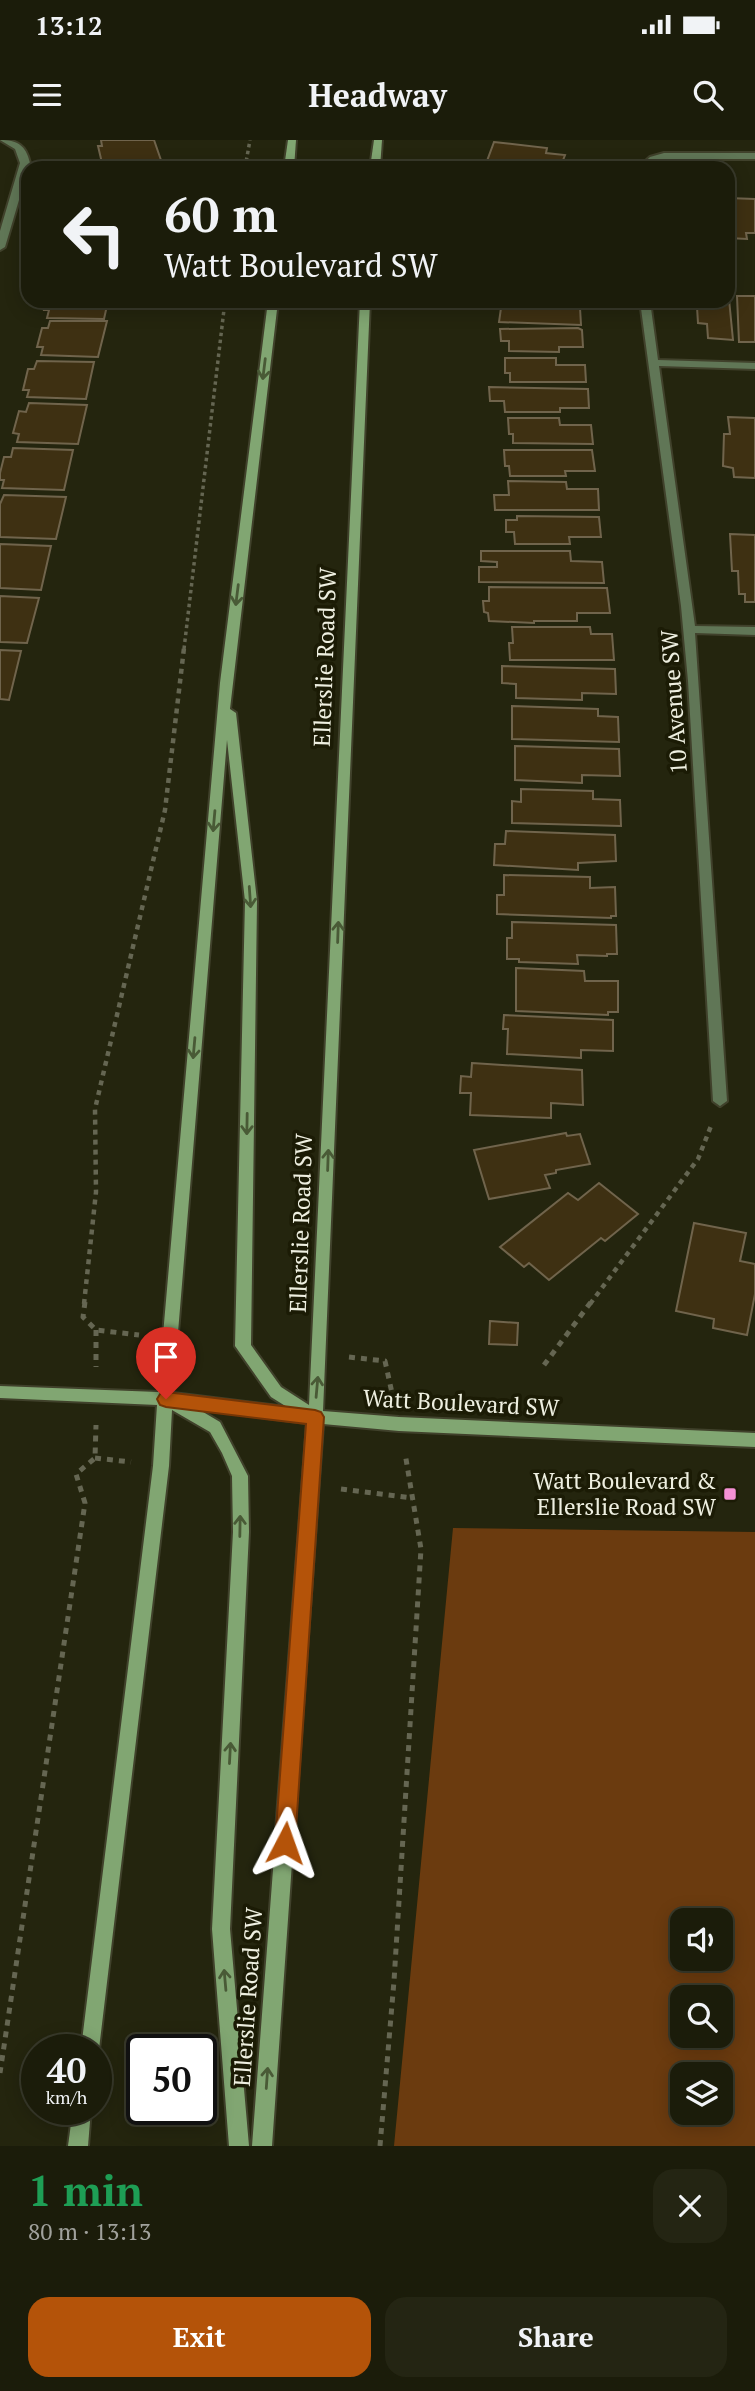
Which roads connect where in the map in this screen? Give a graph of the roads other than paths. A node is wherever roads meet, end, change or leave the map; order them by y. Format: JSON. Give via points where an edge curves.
{"nodes":[{"id":1,"x":3,"y":140,"type":"edge"},
{"id":2,"x":292,"y":140,"type":"edge"},
{"id":3,"x":377,"y":140,"type":"edge"},
{"id":4,"x":755,"y":156,"type":"edge"},
{"id":5,"x":25,"y":161,"type":"edge"},
{"id":6,"x":290,"y":161,"type":"edge"},
{"id":7,"x":376,"y":161,"type":"edge"},
{"id":8,"x":651,"y":161,"type":"edge"},
{"id":9,"x":21,"y":176,"type":"edge"},
{"id":10,"x":0,"y":247,"type":"edge"},
{"id":11,"x":271,"y":308,"type":"edge"},
{"id":12,"x":365,"y":308,"type":"edge"},
{"id":13,"x":646,"y":308,"type":"edge"},
{"id":14,"x":652,"y":363,"type":"junction"},
{"id":15,"x":755,"y":366,"type":"edge"},
{"id":16,"x":689,"y":629,"type":"junction"},
{"id":17,"x":755,"y":631,"type":"edge"},
{"id":18,"x":226,"y":682,"type":"junction"},
{"id":19,"x":720,"y":1101,"type":"road end"},
{"id":20,"x":0,"y":1392,"type":"edge"},
{"id":21,"x":166,"y":1399,"type":"junction"},
{"id":22,"x":315,"y":1417,"type":"junction"},
{"id":23,"x":755,"y":1440,"type":"edge"},
{"id":24,"x":92,"y":2034,"type":"edge"},
{"id":25,"x":80,"y":2125,"type":"edge"},
{"id":26,"x":78,"y":2146,"type":"edge"},
{"id":27,"x":239,"y":2146,"type":"edge"},
{"id":28,"x":262,"y":2146,"type":"edge"}],
"edges":[{"from":1,"to":5,"type":"street","via":[[17,146]]},
{"from":2,"to":6,"type":"main road"},
{"from":3,"to":7,"type":"main road"},
{"from":4,"to":8,"type":"street","via":[[677,155]]},
{"from":9,"to":10,"type":"street"},
{"from":11,"to":18,"type":"main road","one_way":true},
{"from":22,"to":12,"type":"main road","name":"Ellerslie Road SW","one_way":true},
{"from":13,"to":14,"type":"street","name":"10 Avenue SW"},
{"from":14,"to":15,"type":"street"},
{"from":14,"to":16,"type":"street","name":"10 Avenue SW"},
{"from":16,"to":17,"type":"street"},
{"from":16,"to":19,"type":"street","name":"10 Avenue SW"},
{"from":18,"to":21,"type":"main road","one_way":true},
{"from":18,"to":22,"type":"main road","one_way":true,"via":[[251,901],[243,1346],[276,1392]]},
{"from":20,"to":21,"type":"main road","name":"Watt Boulevard SW"},
{"from":21,"to":22,"type":"main road","name":"Watt Boulevard SW"},
{"from":21,"to":24,"type":"main road"},
{"from":27,"to":21,"type":"main road","one_way":true,"via":[[221,1929],[240,1476],[215,1427]]},
{"from":22,"to":23,"type":"main road","name":"Watt Boulevard SW"},
{"from":28,"to":22,"type":"main road","name":"Ellerslie Road SW","one_way":true},
{"from":25,"to":26,"type":"main road"}]}
